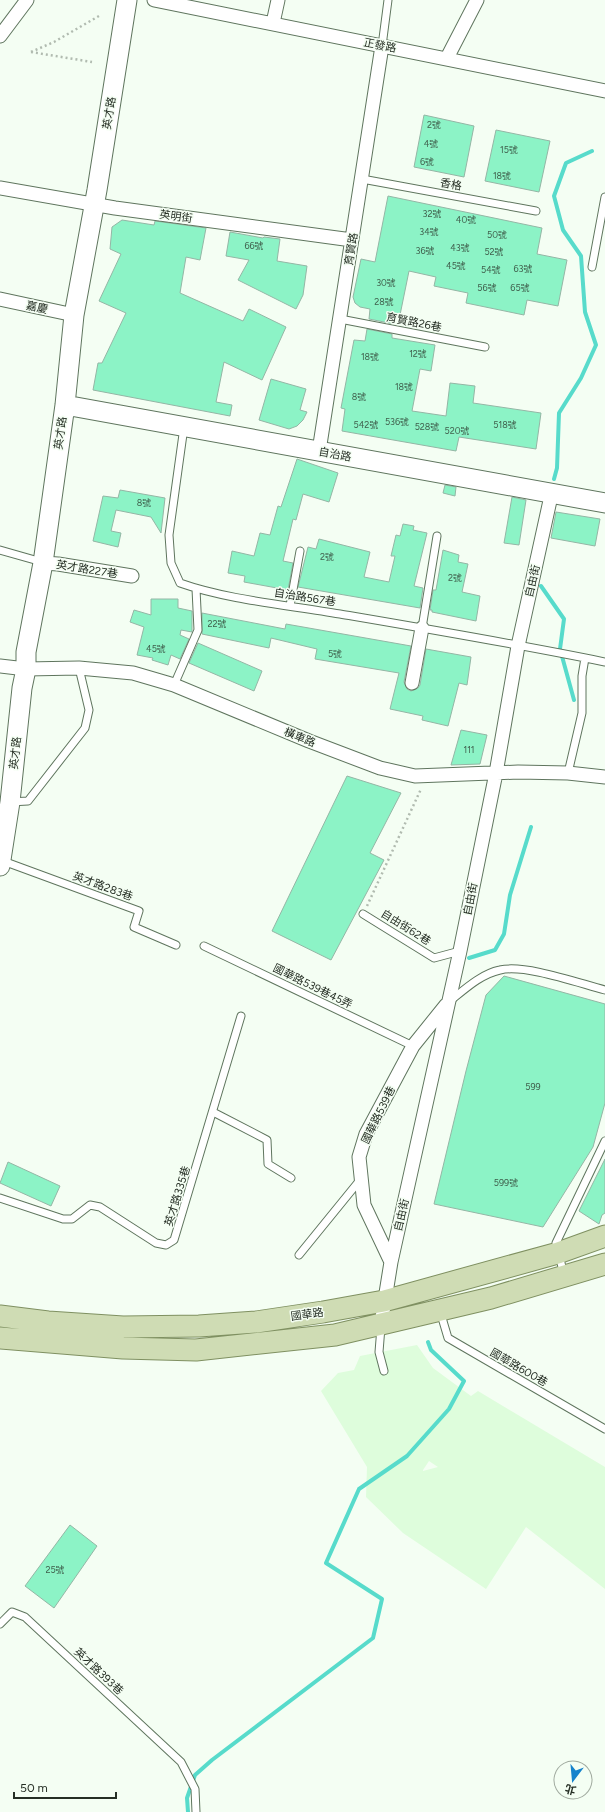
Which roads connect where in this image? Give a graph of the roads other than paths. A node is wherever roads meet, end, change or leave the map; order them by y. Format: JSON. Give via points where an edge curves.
{"nodes":[{"id":1,"x":27,"y":0,"type":"edge"},
{"id":2,"x":127,"y":0,"type":"edge"},
{"id":3,"x":154,"y":0,"type":"edge"},
{"id":4,"x":278,"y":0,"type":"edge"},
{"id":5,"x":388,"y":0,"type":"edge"},
{"id":6,"x":477,"y":0,"type":"edge"},
{"id":7,"x":273,"y":23,"type":"junction"},
{"id":8,"x":0,"y":36,"type":"edge"},
{"id":9,"x":382,"y":46,"type":"junction"},
{"id":10,"x":447,"y":58,"type":"junction"},
{"id":11,"x":605,"y":91,"type":"edge"},
{"id":12,"x":362,"y":179,"type":"junction"},
{"id":13,"x":0,"y":188,"type":"edge"},
{"id":14,"x":605,"y":197,"type":"edge"},
{"id":15,"x":95,"y":204,"type":"junction"},
{"id":16,"x":536,"y":211,"type":"dead end"},
{"id":17,"x":602,"y":223,"type":"edge"},
{"id":18,"x":352,"y":240,"type":"junction"},
{"id":19,"x":592,"y":267,"type":"dead end"},
{"id":20,"x":0,"y":299,"type":"edge"},
{"id":21,"x":74,"y":315,"type":"junction"},
{"id":22,"x":340,"y":319,"type":"junction"},
{"id":23,"x":484,"y":347,"type":"dead end"},
{"id":24,"x":65,"y":405,"type":"junction"},
{"id":25,"x":184,"y":426,"type":"junction"},
{"id":26,"x":319,"y":451,"type":"junction"},
{"id":27,"x":552,"y":495,"type":"junction"},
{"id":28,"x":605,"y":503,"type":"edge"},
{"id":29,"x":437,"y":536,"type":"dead end"},
{"id":30,"x":0,"y":550,"type":"edge"},
{"id":31,"x":300,"y":551,"type":"dead end"},
{"id":32,"x":43,"y":563,"type":"junction"},
{"id":33,"x":132,"y":576,"type":"dead end"},
{"id":34,"x":196,"y":589,"type":"junction"},
{"id":35,"x":290,"y":606,"type":"junction"},
{"id":36,"x":422,"y":628,"type":"junction"},
{"id":37,"x":518,"y":646,"type":"junction"},
{"id":38,"x":585,"y":658,"type":"junction"},
{"id":39,"x":605,"y":662,"type":"edge"},
{"id":40,"x":0,"y":666,"type":"edge"},
{"id":41,"x":79,"y":668,"type":"junction"},
{"id":42,"x":26,"y":669,"type":"junction"},
{"id":43,"x":412,"y":683,"type":"dead end"},
{"id":44,"x":174,"y":685,"type":"junction"},
{"id":45,"x":496,"y":772,"type":"junction"},
{"id":46,"x":568,"y":773,"type":"junction"},
{"id":47,"x":605,"y":777,"type":"edge"},
{"id":48,"x":10,"y":802,"type":"junction"},
{"id":49,"x":0,"y":863,"type":"edge"},
{"id":50,"x":363,"y":914,"type":"road end"},
{"id":51,"x":176,"y":945,"type":"dead end"},
{"id":52,"x":204,"y":946,"type":"dead end"},
{"id":53,"x":460,"y":951,"type":"junction"},
{"id":54,"x":605,"y":990,"type":"edge"},
{"id":55,"x":449,"y":1002,"type":"junction"},
{"id":56,"x":241,"y":1016,"type":"dead end"},
{"id":57,"x":413,"y":1046,"type":"junction"},
{"id":58,"x":213,"y":1112,"type":"junction"},
{"id":59,"x":605,"y":1141,"type":"edge"},
{"id":60,"x":291,"y":1178,"type":"dead end"},
{"id":61,"x":360,"y":1180,"type":"junction"},
{"id":62,"x":0,"y":1198,"type":"edge"},
{"id":63,"x":605,"y":1236,"type":"edge"},
{"id":64,"x":558,"y":1253,"type":"junction"},
{"id":65,"x":299,"y":1255,"type":"dead end"},
{"id":66,"x":391,"y":1262,"type":"junction"},
{"id":67,"x":605,"y":1264,"type":"edge"},
{"id":68,"x":564,"y":1277,"type":"junction"},
{"id":69,"x":384,"y":1301,"type":"junction"},
{"id":70,"x":440,"y":1310,"type":"junction"},
{"id":71,"x":0,"y":1316,"type":"edge"},
{"id":72,"x":382,"y":1324,"type":"junction"},
{"id":73,"x":0,"y":1338,"type":"edge"},
{"id":74,"x":384,"y":1371,"type":"dead end"},
{"id":75,"x":605,"y":1429,"type":"edge"},
{"id":76,"x":0,"y":1624,"type":"edge"},
{"id":77,"x":196,"y":1812,"type":"edge"}],
"edges":[{"from":1,"to":8,"type":"street"},
{"from":2,"to":15,"type":"street","name":"英才路"},
{"from":3,"to":7,"type":"street","name":"正發路"},
{"from":4,"to":7,"type":"street"},
{"from":5,"to":9,"type":"lane"},
{"from":6,"to":10,"type":"street"},
{"from":7,"to":9,"type":"street","name":"正發路"},
{"from":9,"to":10,"type":"street","name":"正發路"},
{"from":9,"to":12,"type":"street","name":"育賢路"},
{"from":10,"to":11,"type":"street","name":"正發路"},
{"from":12,"to":16,"type":"lane","name":"香格"},
{"from":12,"to":18,"type":"street","name":"育賢路"},
{"from":13,"to":15,"type":"street","name":"英明街"},
{"from":14,"to":17,"type":"lane"},
{"from":15,"to":18,"type":"street","name":"英明街"},
{"from":15,"to":21,"type":"street","name":"英才路"},
{"from":17,"to":19,"type":"lane"},
{"from":18,"to":22,"type":"street","name":"育賢路"},
{"from":20,"to":21,"type":"street","name":"嘉慶"},
{"from":21,"to":24,"type":"street","name":"英才路"},
{"from":22,"to":23,"type":"lane","name":"育賢路26巷"},
{"from":22,"to":26,"type":"street","name":"育賢路"},
{"from":24,"to":25,"type":"street","name":"自治路"},
{"from":24,"to":32,"type":"street","name":"英才路"},
{"from":25,"to":26,"type":"street","name":"自治路"},
{"from":25,"to":34,"type":"lane","name":"自治路567巷","via":[[169,536],[171,562],[180,583]]},
{"from":26,"to":27,"type":"street","name":"自治路"},
{"from":27,"to":28,"type":"street","name":"自治路"},
{"from":27,"to":37,"type":"street","name":"自由街"},
{"from":29,"to":36,"type":"lane"},
{"from":30,"to":32,"type":"lane"},
{"from":31,"to":35,"type":"lane"},
{"from":32,"to":33,"type":"street","name":"英才路227巷"},
{"from":32,"to":42,"type":"street","name":"英才路","via":[[26,652]]},
{"from":34,"to":35,"type":"lane","name":"自治路567巷"},
{"from":34,"to":44,"type":"lane","via":[[198,630]]},
{"from":35,"to":36,"type":"lane","name":"自治路567巷"},
{"from":36,"to":37,"type":"lane","name":"自治路567巷"},
{"from":36,"to":43,"type":"street"},
{"from":37,"to":38,"type":"lane","name":"自治路567巷"},
{"from":37,"to":45,"type":"street","name":"自由街"},
{"from":38,"to":39,"type":"lane","name":"自治路567巷"},
{"from":38,"to":46,"type":"lane","via":[[582,676],[582,713]]},
{"from":40,"to":42,"type":"street","name":"橫車路"},
{"from":41,"to":42,"type":"street","name":"橫車路"},
{"from":41,"to":44,"type":"street","name":"橫車路","via":[[133,673]]},
{"from":41,"to":48,"type":"lane","via":[[89,710],[86,728],[28,801]]},
{"from":42,"to":48,"type":"street","name":"英才路"},
{"from":44,"to":45,"type":"street","name":"橫車路","via":[[380,768],[415,776]]},
{"from":45,"to":46,"type":"street","name":"橫車路"},
{"from":45,"to":53,"type":"street","name":"自由街"},
{"from":46,"to":47,"type":"street","name":"橫車路"},
{"from":48,"to":49,"type":"street","name":"英才路"},
{"from":49,"to":51,"type":"lane","name":"英才路283巷","via":[[139,910],[134,927]]},
{"from":50,"to":53,"type":"lane","name":"自由街62巷","via":[[434,958]]},
{"from":52,"to":57,"type":"lane","name":"國華路539巷45弄"},
{"from":53,"to":55,"type":"street","name":"自由街"},
{"from":54,"to":55,"type":"lane","via":[[518,968],[499,970],[476,981]]},
{"from":55,"to":57,"type":"street","name":"國華路539巷"},
{"from":55,"to":66,"type":"street","name":"自由街"},
{"from":56,"to":58,"type":"lane","name":"英才路335巷"},
{"from":57,"to":61,"type":"street","name":"國華路539巷","via":[[366,1134],[359,1157]]},
{"from":58,"to":60,"type":"lane","via":[[267,1140],[268,1164]]},
{"from":58,"to":62,"type":"lane","name":"英才路335巷","via":[[174,1240],[166,1246],[156,1243],[100,1207],[90,1205],[72,1219],[62,1219]]},
{"from":59,"to":64,"type":"lane","via":[[556,1243]]},
{"from":61,"to":65,"type":"lane"},
{"from":61,"to":66,"type":"street","name":"國華路539巷","via":[[364,1205]]},
{"from":63,"to":64,"type":"main road","name":"國華路"},
{"from":64,"to":68,"type":"lane"},
{"from":64,"to":69,"type":"main road","name":"國華路"},
{"from":66,"to":69,"type":"street","name":"自由街"},
{"from":67,"to":68,"type":"main road"},
{"from":68,"to":70,"type":"main road"},
{"from":69,"to":71,"type":"main road","name":"國華路","via":[[256,1322],[199,1326],[123,1327]]},
{"from":69,"to":72,"type":"street","name":"自由街"},
{"from":70,"to":72,"type":"main road"},
{"from":70,"to":75,"type":"lane","name":"國華路600巷","via":[[448,1338]]},
{"from":72,"to":73,"type":"main road","via":[[335,1335],[196,1350],[123,1348]]},
{"from":72,"to":74,"type":"lane","via":[[379,1352]]},
{"from":76,"to":77,"type":"lane","name":"英才路393巷","via":[[12,1612],[25,1617],[181,1762],[195,1789]]}]}
